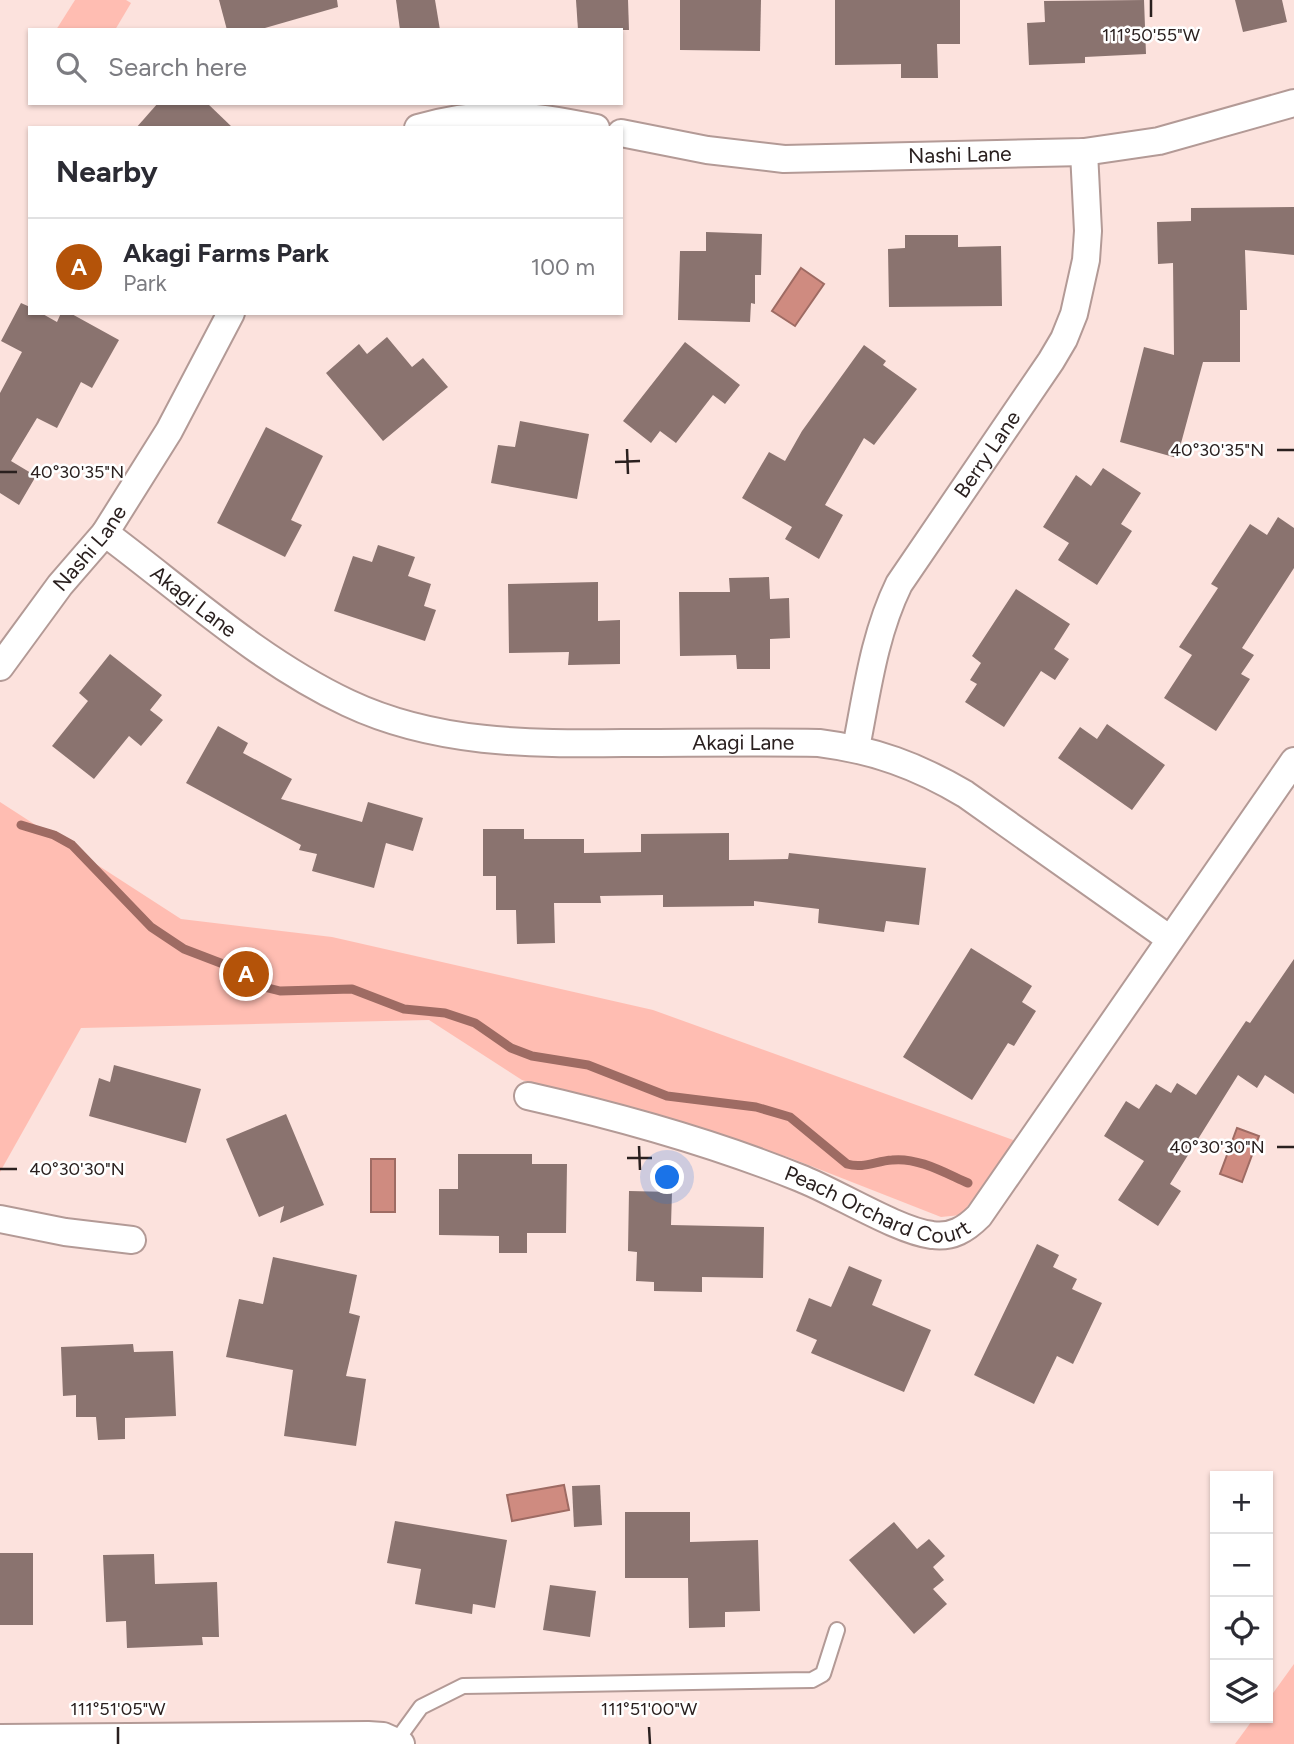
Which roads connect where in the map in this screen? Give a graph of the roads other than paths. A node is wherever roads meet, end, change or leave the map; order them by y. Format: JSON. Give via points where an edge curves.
{"nodes":[{"id":1,"x":1294,"y":103,"type":"edge"},
{"id":2,"x":428,"y":126,"type":"edge"},
{"id":3,"x":585,"y":126,"type":"edge"},
{"id":4,"x":623,"y":133,"type":"edge"},
{"id":5,"x":1084,"y":152,"type":"junction"},
{"id":6,"x":231,"y":315,"type":"edge"},
{"id":7,"x":106,"y":533,"type":"junction"},
{"id":8,"x":0,"y":667,"type":"edge"},
{"id":9,"x":856,"y":748,"type":"junction"},
{"id":10,"x":1294,"y":761,"type":"edge"},
{"id":11,"x":1170,"y":939,"type":"junction"},
{"id":12,"x":528,"y":1096,"type":"dead end"},
{"id":13,"x":0,"y":1219,"type":"edge"},
{"id":14,"x":132,"y":1240,"type":"dead end"},
{"id":15,"x":837,"y":1630,"type":"dead end"},
{"id":16,"x":0,"y":1738,"type":"edge"},
{"id":17,"x":399,"y":1742,"type":"edge"}],
"edges":[{"from":1,"to":5,"type":"street","name":"Nashi Lane","via":[[1159,141]]},
{"from":2,"to":3,"type":"street","via":[[487,114],[527,115]]},
{"from":4,"to":5,"type":"street","name":"Nashi Lane","via":[[784,159]]},
{"from":5,"to":9,"type":"street","name":"Berry Lane","via":[[1088,231],[1074,314],[1051,361],[899,584],[878,639]]},
{"from":6,"to":7,"type":"street","name":"Nashi Lane","via":[[169,431]]},
{"from":7,"to":8,"type":"street","name":"Nashi Lane","via":[[60,585]]},
{"from":7,"to":9,"type":"street","name":"Akagi Lane","via":[[302,679],[401,723],[457,737],[512,743],[781,742]]},
{"from":9,"to":11,"type":"street","name":"Akagi Lane","via":[[907,763],[965,794]]},
{"from":10,"to":11,"type":"street"},
{"from":11,"to":12,"type":"street","name":"Peach Orchard Court","via":[[979,1216],[954,1234],[918,1232],[801,1178],[703,1142]]},
{"from":13,"to":14,"type":"street"},
{"from":15,"to":17,"type":"lane","via":[[823,1674],[813,1680],[463,1686],[421,1707]]},
{"from":16,"to":17,"type":"street","via":[[368,1735]]}]}
